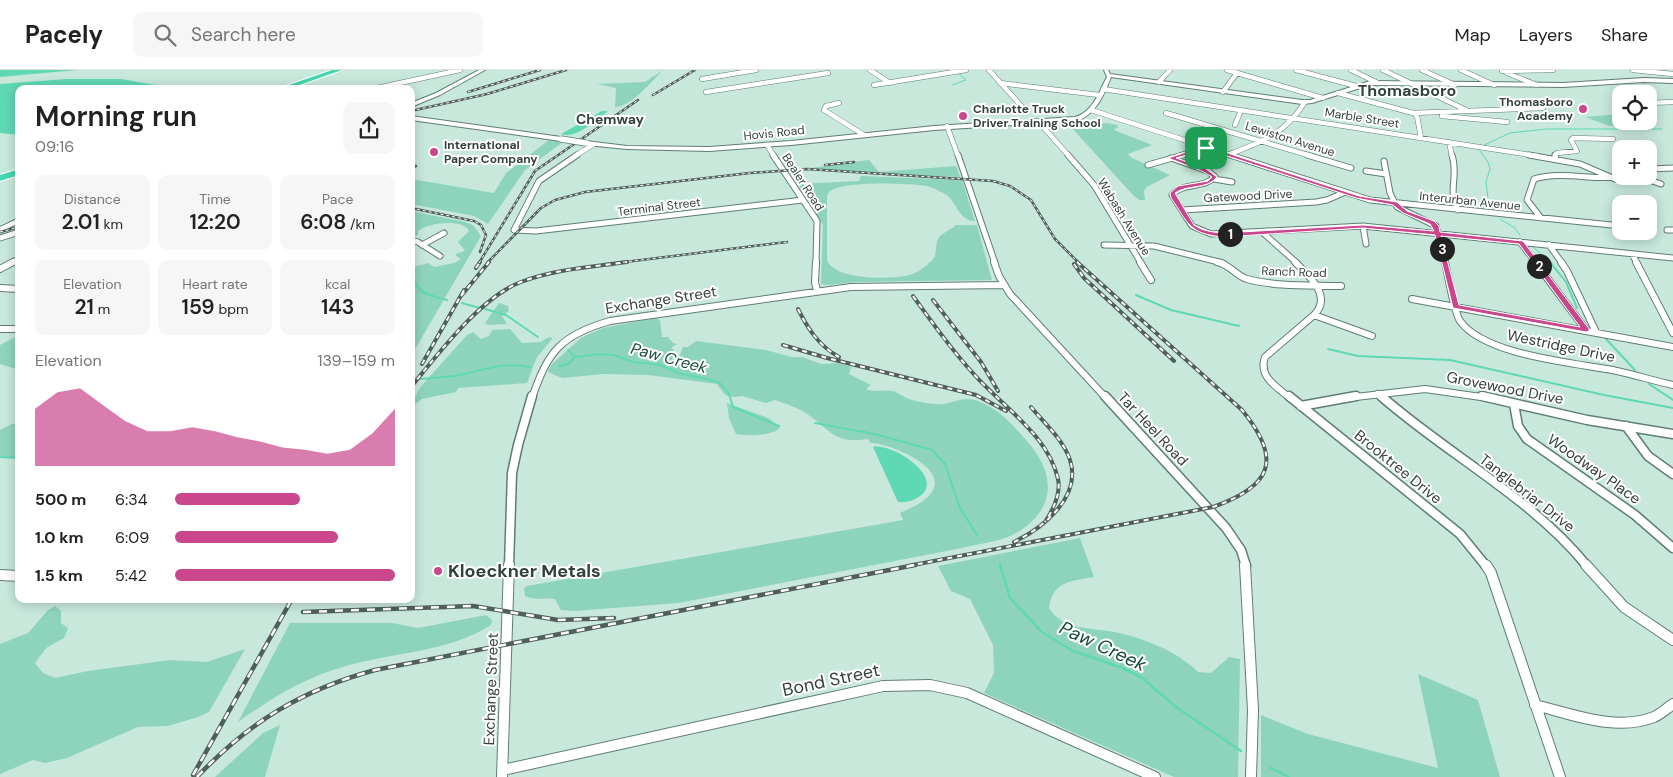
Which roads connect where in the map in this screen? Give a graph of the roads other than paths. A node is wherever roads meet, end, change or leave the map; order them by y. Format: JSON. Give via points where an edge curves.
{"nodes":[{"id":1,"x":331,"y":70,"type":"edge"},
{"id":2,"x":339,"y":70,"type":"edge"},
{"id":3,"x":460,"y":70,"type":"edge"},
{"id":4,"x":483,"y":70,"type":"edge"},
{"id":5,"x":756,"y":70,"type":"edge"},
{"id":6,"x":824,"y":70,"type":"edge"},
{"id":7,"x":870,"y":70,"type":"edge"},
{"id":8,"x":940,"y":70,"type":"edge"},
{"id":9,"x":966,"y":70,"type":"edge"},
{"id":10,"x":989,"y":70,"type":"edge"},
{"id":11,"x":1170,"y":70,"type":"edge"},
{"id":12,"x":1227,"y":70,"type":"edge"},
{"id":13,"x":1296,"y":70,"type":"edge"},
{"id":14,"x":1351,"y":70,"type":"edge"},
{"id":15,"x":1383,"y":70,"type":"edge"},
{"id":16,"x":1422,"y":70,"type":"edge"},
{"id":17,"x":1461,"y":70,"type":"edge"},
{"id":18,"x":1501,"y":70,"type":"edge"},
{"id":19,"x":1553,"y":70,"type":"edge"},
{"id":20,"x":1632,"y":70,"type":"edge"},
{"id":21,"x":1653,"y":70,"type":"edge"},
{"id":22,"x":1107,"y":72,"type":"edge"},
{"id":23,"x":1237,"y":72,"type":"junction"},
{"id":24,"x":828,"y":73,"type":"junction"},
{"id":25,"x":947,"y":73,"type":"junction"},
{"id":26,"x":1659,"y":73,"type":"junction"},
{"id":27,"x":1673,"y":74,"type":"edge"},
{"id":28,"x":836,"y":78,"type":"dead end"},
{"id":29,"x":1673,"y":81,"type":"edge"},
{"id":30,"x":1159,"y":82,"type":"junction"},
{"id":31,"x":890,"y":83,"type":"junction"},
{"id":32,"x":1000,"y":83,"type":"junction"},
{"id":33,"x":1378,"y":83,"type":"junction"},
{"id":34,"x":1413,"y":84,"type":"junction"},
{"id":35,"x":284,"y":85,"type":"edge"},
{"id":36,"x":292,"y":85,"type":"edge"},
{"id":37,"x":391,"y":85,"type":"edge"},
{"id":38,"x":874,"y":85,"type":"dead end"},
{"id":39,"x":1455,"y":85,"type":"junction"},
{"id":40,"x":1494,"y":85,"type":"junction"},
{"id":41,"x":1537,"y":85,"type":"junction"},
{"id":42,"x":1356,"y":86,"type":"junction"},
{"id":43,"x":1103,"y":89,"type":"junction"},
{"id":44,"x":721,"y":90,"type":"junction"},
{"id":45,"x":706,"y":92,"type":"dead end"},
{"id":46,"x":1223,"y":92,"type":"junction"},
{"id":47,"x":1338,"y":92,"type":"junction"},
{"id":48,"x":1100,"y":94,"type":"junction"},
{"id":49,"x":1323,"y":98,"type":"junction"},
{"id":50,"x":1305,"y":102,"type":"junction"},
{"id":51,"x":1673,"y":102,"type":"edge"},
{"id":52,"x":415,"y":103,"type":"edge"},
{"id":53,"x":839,"y":103,"type":"dead end"},
{"id":54,"x":1657,"y":103,"type":"edge"},
{"id":55,"x":1543,"y":108,"type":"dead end"},
{"id":56,"x":1024,"y":109,"type":"dead end"},
{"id":57,"x":1091,"y":110,"type":"junction"},
{"id":58,"x":1242,"y":110,"type":"junction"},
{"id":59,"x":1468,"y":111,"type":"junction"},
{"id":60,"x":1166,"y":113,"type":"dead end"},
{"id":61,"x":1416,"y":113,"type":"junction"},
{"id":62,"x":1295,"y":118,"type":"junction"},
{"id":63,"x":415,"y":119,"type":"edge"},
{"id":64,"x":1038,"y":121,"type":"junction"},
{"id":65,"x":1324,"y":122,"type":"junction"},
{"id":66,"x":1507,"y":122,"type":"dead end"},
{"id":67,"x":1235,"y":125,"type":"dead end"},
{"id":68,"x":947,"y":126,"type":"junction"},
{"id":69,"x":1323,"y":130,"type":"dead end"},
{"id":70,"x":864,"y":135,"type":"junction"},
{"id":71,"x":1421,"y":138,"type":"junction"},
{"id":72,"x":1612,"y":139,"type":"dead end"},
{"id":73,"x":1262,"y":141,"type":"junction"},
{"id":74,"x":1449,"y":142,"type":"junction"},
{"id":75,"x":594,"y":144,"type":"junction"},
{"id":76,"x":767,"y":145,"type":"junction"},
{"id":77,"x":1206,"y":148,"type":"junction"},
{"id":78,"x":1227,"y":154,"type":"junction"},
{"id":79,"x":1171,"y":158,"type":"junction"},
{"id":80,"x":1556,"y":158,"type":"junction"},
{"id":81,"x":1384,"y":161,"type":"dead end"},
{"id":82,"x":1148,"y":164,"type":"dead end"},
{"id":83,"x":1351,"y":168,"type":"dead end"},
{"id":84,"x":1673,"y":168,"type":"edge"},
{"id":85,"x":1657,"y":169,"type":"edge"},
{"id":86,"x":15,"y":170,"type":"edge"},
{"id":87,"x":1366,"y":171,"type":"dead end"},
{"id":88,"x":1386,"y":174,"type":"junction"},
{"id":89,"x":2,"y":175,"type":"edge"},
{"id":90,"x":1612,"y":177,"type":"edge"},
{"id":91,"x":1214,"y":179,"type":"junction"},
{"id":92,"x":1612,"y":179,"type":"edge"},
{"id":93,"x":1232,"y":182,"type":"dead end"},
{"id":94,"x":1657,"y":183,"type":"edge"},
{"id":95,"x":1661,"y":184,"type":"dead end"},
{"id":96,"x":1343,"y":192,"type":"junction"},
{"id":97,"x":803,"y":200,"type":"junction"},
{"id":98,"x":1395,"y":204,"type":"junction"},
{"id":99,"x":1182,"y":210,"type":"junction"},
{"id":100,"x":1458,"y":210,"type":"junction"},
{"id":101,"x":1541,"y":218,"type":"junction"},
{"id":102,"x":15,"y":219,"type":"edge"},
{"id":103,"x":15,"y":221,"type":"edge"},
{"id":104,"x":0,"y":223,"type":"edge"},
{"id":105,"x":1612,"y":225,"type":"edge"},
{"id":106,"x":1363,"y":226,"type":"junction"},
{"id":107,"x":0,"y":230,"type":"edge"},
{"id":108,"x":1262,"y":232,"type":"junction"},
{"id":109,"x":15,"y":233,"type":"edge"},
{"id":110,"x":444,"y":233,"type":"dead end"},
{"id":111,"x":1438,"y":234,"type":"junction"},
{"id":112,"x":0,"y":238,"type":"edge"},
{"id":113,"x":415,"y":242,"type":"edge"},
{"id":114,"x":1520,"y":242,"type":"junction"},
{"id":115,"x":1104,"y":244,"type":"dead end"},
{"id":116,"x":1130,"y":244,"type":"junction"},
{"id":117,"x":1366,"y":244,"type":"dead end"},
{"id":118,"x":422,"y":245,"type":"junction"},
{"id":119,"x":1549,"y":245,"type":"junction"},
{"id":120,"x":1632,"y":254,"type":"junction"},
{"id":121,"x":440,"y":256,"type":"dead end"},
{"id":122,"x":1673,"y":258,"type":"edge"},
{"id":123,"x":15,"y":261,"type":"edge"},
{"id":124,"x":0,"y":269,"type":"edge"},
{"id":125,"x":1151,"y":280,"type":"dead end"},
{"id":126,"x":1313,"y":284,"type":"junction"},
{"id":127,"x":1003,"y":285,"type":"junction"},
{"id":128,"x":1341,"y":286,"type":"dead end"},
{"id":129,"x":0,"y":288,"type":"edge"},
{"id":130,"x":15,"y":289,"type":"edge"},
{"id":131,"x":817,"y":291,"type":"junction"},
{"id":132,"x":1412,"y":299,"type":"dead end"},
{"id":133,"x":1456,"y":307,"type":"junction"},
{"id":134,"x":1314,"y":315,"type":"junction"},
{"id":135,"x":0,"y":329,"type":"edge"},
{"id":136,"x":15,"y":329,"type":"edge"},
{"id":137,"x":1586,"y":330,"type":"junction"},
{"id":138,"x":1596,"y":332,"type":"junction"},
{"id":139,"x":1673,"y":333,"type":"edge"},
{"id":140,"x":1372,"y":336,"type":"dead end"},
{"id":141,"x":1673,"y":347,"type":"edge"},
{"id":142,"x":1673,"y":385,"type":"edge"},
{"id":143,"x":1378,"y":394,"type":"junction"},
{"id":144,"x":1514,"y":404,"type":"junction"},
{"id":145,"x":1301,"y":406,"type":"junction"},
{"id":146,"x":1626,"y":426,"type":"junction"},
{"id":147,"x":1673,"y":434,"type":"edge"},
{"id":148,"x":1673,"y":474,"type":"edge"},
{"id":149,"x":1673,"y":548,"type":"edge"},
{"id":150,"x":0,"y":576,"type":"edge"},
{"id":151,"x":15,"y":576,"type":"edge"},
{"id":152,"x":1673,"y":640,"type":"edge"},
{"id":153,"x":1673,"y":704,"type":"edge"},
{"id":154,"x":1535,"y":705,"type":"junction"},
{"id":155,"x":502,"y":774,"type":"edge"},
{"id":156,"x":1155,"y":777,"type":"edge"},
{"id":157,"x":1251,"y":777,"type":"edge"},
{"id":158,"x":1560,"y":777,"type":"edge"}],
"edges":[{"from":1,"to":35,"type":"highway"},
{"from":2,"to":36,"type":"highway"},
{"from":3,"to":37,"type":"street"},
{"from":4,"to":52,"type":"street"},
{"from":5,"to":44,"type":"street","via":[[701,78]]},
{"from":6,"to":24,"type":"street"},
{"from":7,"to":31,"type":"street"},
{"from":8,"to":25,"type":"street"},
{"from":9,"to":25,"type":"street"},
{"from":10,"to":32,"type":"street"},
{"from":11,"to":30,"type":"street"},
{"from":12,"to":23,"type":"street"},
{"from":13,"to":42,"type":"street"},
{"from":14,"to":33,"type":"street"},
{"from":15,"to":34,"type":"street"},
{"from":16,"to":39,"type":"street"},
{"from":17,"to":40,"type":"street"},
{"from":18,"to":19,"type":"street"},
{"from":18,"to":41,"type":"street"},
{"from":20,"to":26,"type":"street"},
{"from":21,"to":26,"type":"street"},
{"from":22,"to":30,"type":"street"},
{"from":22,"to":43,"type":"street"},
{"from":23,"to":46,"type":"street"},
{"from":23,"to":49,"type":"street"},
{"from":24,"to":28,"type":"street"},
{"from":24,"to":44,"type":"street"},
{"from":25,"to":31,"type":"street"},
{"from":26,"to":27,"type":"street"},
{"from":26,"to":29,"type":"street"},
{"from":29,"to":41,"type":"street"},
{"from":30,"to":46,"type":"street"},
{"from":31,"to":38,"type":"street"},
{"from":32,"to":48,"type":"street"},
{"from":32,"to":56,"type":"street"},
{"from":33,"to":34,"type":"street"},
{"from":33,"to":42,"type":"street"},
{"from":34,"to":39,"type":"street"},
{"from":34,"to":59,"type":"street"},
{"from":39,"to":40,"type":"street"},
{"from":40,"to":41,"type":"street"},
{"from":42,"to":47,"type":"street"},
{"from":43,"to":48,"type":"street"},
{"from":43,"to":58,"type":"street","name":"Marble Street"},
{"from":44,"to":45,"type":"street"},
{"from":46,"to":50,"type":"street"},
{"from":47,"to":49,"type":"street"},
{"from":47,"to":61,"type":"street"},
{"from":48,"to":57,"type":"street"},
{"from":49,"to":50,"type":"street"},
{"from":50,"to":62,"type":"street"},
{"from":51,"to":54,"type":"street"},
{"from":53,"to":70,"type":"street","via":[[826,106],[824,110]]},
{"from":55,"to":59,"type":"street"},
{"from":57,"to":64,"type":"street","name":"Hovis Road","via":[[1080,118]]},
{"from":57,"to":77,"type":"street","name":"Interurban Avenue"},
{"from":58,"to":62,"type":"street","name":"Marble Street"},
{"from":58,"to":67,"type":"street"},
{"from":59,"to":61,"type":"street"},
{"from":60,"to":73,"type":"street","name":"Lewiston Avenue"},
{"from":61,"to":66,"type":"street"},
{"from":61,"to":71,"type":"street"},
{"from":62,"to":65,"type":"street","name":"Marble Street"},
{"from":62,"to":73,"type":"street","via":[[1279,134]]},
{"from":63,"to":75,"type":"street","name":"Hovis Road","bridge":true},
{"from":64,"to":68,"type":"street","name":"Hovis Road"},
{"from":64,"to":116,"type":"street","name":"Wabash Avenue","via":[[1094,186]]},
{"from":65,"to":69,"type":"street"},
{"from":65,"to":71,"type":"street","name":"Marble Street"},
{"from":68,"to":70,"type":"street","name":"Hovis Road"},
{"from":68,"to":127,"type":"street","name":"Tar Heel Road"},
{"from":70,"to":76,"type":"street","name":"Hovis Road"},
{"from":71,"to":74,"type":"street","name":"Marble Street"},
{"from":72,"to":80,"type":"street","via":[[1573,138],[1571,140],[1577,150],[1557,153],[1554,155]]},
{"from":73,"to":78,"type":"street"},
{"from":73,"to":83,"type":"street","name":"Lewiston Avenue"},
{"from":74,"to":80,"type":"street","name":"Marble Street"},
{"from":74,"to":100,"type":"street","via":[[1455,170],[1451,192]]},
{"from":75,"to":76,"type":"street","name":"Hovis Road","via":[[680,151]]},
{"from":75,"to":97,"type":"street","name":"Terminal Street","via":[[539,181],[513,228],[517,232]]},
{"from":76,"to":97,"type":"street","name":"Bealer Road"},
{"from":77,"to":78,"type":"street","name":"Interurban Avenue"},
{"from":77,"to":79,"type":"street"},
{"from":78,"to":96,"type":"street","name":"Interurban Avenue"},
{"from":79,"to":82,"type":"street"},
{"from":79,"to":91,"type":"street","via":[[1208,171]]},
{"from":80,"to":90,"type":"street","name":"Marble Street"},
{"from":81,"to":88,"type":"street"},
{"from":84,"to":85,"type":"street"},
{"from":86,"to":89,"type":"highway"},
{"from":87,"to":88,"type":"street"},
{"from":88,"to":98,"type":"street"},
{"from":91,"to":93,"type":"street"},
{"from":91,"to":99,"type":"street","via":[[1173,192]]},
{"from":92,"to":101,"type":"street","via":[[1555,176],[1534,179],[1528,200]]},
{"from":94,"to":95,"type":"street"},
{"from":96,"to":98,"type":"street","name":"Interurban Avenue"},
{"from":96,"to":99,"type":"street","name":"Gatewood Drive","via":[[1316,202]]},
{"from":97,"to":131,"type":"street","name":"Bealer Road","via":[[818,225]]},
{"from":98,"to":100,"type":"street","name":"Interurban Avenue"},
{"from":98,"to":111,"type":"street","via":[[1405,212],[1432,222]]},
{"from":99,"to":108,"type":"street","via":[[1192,226],[1207,233]]},
{"from":100,"to":101,"type":"street","name":"Interurban Avenue"},
{"from":101,"to":105,"type":"street","name":"Interurban Avenue"},
{"from":102,"to":104,"type":"street"},
{"from":103,"to":107,"type":"street"},
{"from":106,"to":108,"type":"street"},
{"from":106,"to":111,"type":"street"},
{"from":106,"to":117,"type":"street"},
{"from":108,"to":126,"type":"street","via":[[1297,263]]},
{"from":109,"to":112,"type":"street"},
{"from":110,"to":118,"type":"street"},
{"from":111,"to":114,"type":"street"},
{"from":111,"to":133,"type":"street","name":"Westridge Drive"},
{"from":113,"to":118,"type":"street"},
{"from":114,"to":119,"type":"street"},
{"from":114,"to":137,"type":"street"},
{"from":115,"to":116,"type":"street","name":"Ranch Road"},
{"from":116,"to":125,"type":"street","name":"Wabash Avenue"},
{"from":116,"to":126,"type":"street","name":"Ranch Road","via":[[1154,246],[1222,263],[1256,282]]},
{"from":118,"to":121,"type":"street"},
{"from":119,"to":120,"type":"street"},
{"from":119,"to":138,"type":"street","via":[[1567,271]]},
{"from":120,"to":122,"type":"street"},
{"from":120,"to":139,"type":"street"},
{"from":123,"to":124,"type":"street"},
{"from":126,"to":128,"type":"street","name":"Ranch Road"},
{"from":126,"to":134,"type":"street","via":[[1322,300]]},
{"from":127,"to":131,"type":"street","name":"Exchange Street","via":[[863,286]]},
{"from":127,"to":157,"type":"street","name":"Tar Heel Road","via":[[1226,528],[1241,550],[1246,567],[1252,666]]},
{"from":129,"to":130,"type":"street"},
{"from":131,"to":155,"type":"street","name":"Exchange Street","via":[[610,321],[571,336],[550,354],[520,434],[512,474]]},
{"from":132,"to":133,"type":"street"},
{"from":133,"to":137,"type":"street"},
{"from":133,"to":142,"type":"street","name":"Westridge Drive","via":[[1464,326],[1496,345]]},
{"from":134,"to":140,"type":"street"},
{"from":134,"to":145,"type":"street","name":"Brooktree Drive","via":[[1262,363],[1268,379]]},
{"from":135,"to":136,"type":"street"},
{"from":137,"to":138,"type":"street"},
{"from":138,"to":141,"type":"street"},
{"from":143,"to":144,"type":"street","name":"Grovewood Drive","via":[[1442,390]]},
{"from":143,"to":145,"type":"street","name":"Grovewood Drive"},
{"from":143,"to":152,"type":"street","name":"Tanglebriar Drive","via":[[1406,419],[1550,525],[1577,551],[1609,593]]},
{"from":144,"to":146,"type":"street","name":"Grovewood Drive"},
{"from":144,"to":149,"type":"street","name":"Woodway Place","via":[[1518,426],[1527,439],[1627,509]]},
{"from":145,"to":154,"type":"street","name":"Brooktree Drive","via":[[1460,534],[1478,554],[1491,573]]},
{"from":146,"to":147,"type":"street","name":"Grovewood Drive"},
{"from":146,"to":148,"type":"street","via":[[1648,456]]},
{"from":150,"to":151,"type":"street"},
{"from":153,"to":154,"type":"street","via":[[1654,717],[1639,722],[1605,720]]},
{"from":154,"to":158,"type":"street","name":"Brooktree Drive"},
{"from":155,"to":156,"type":"street","name":"Bond Street","via":[[883,686],[911,684],[948,688],[976,696]]}]}
